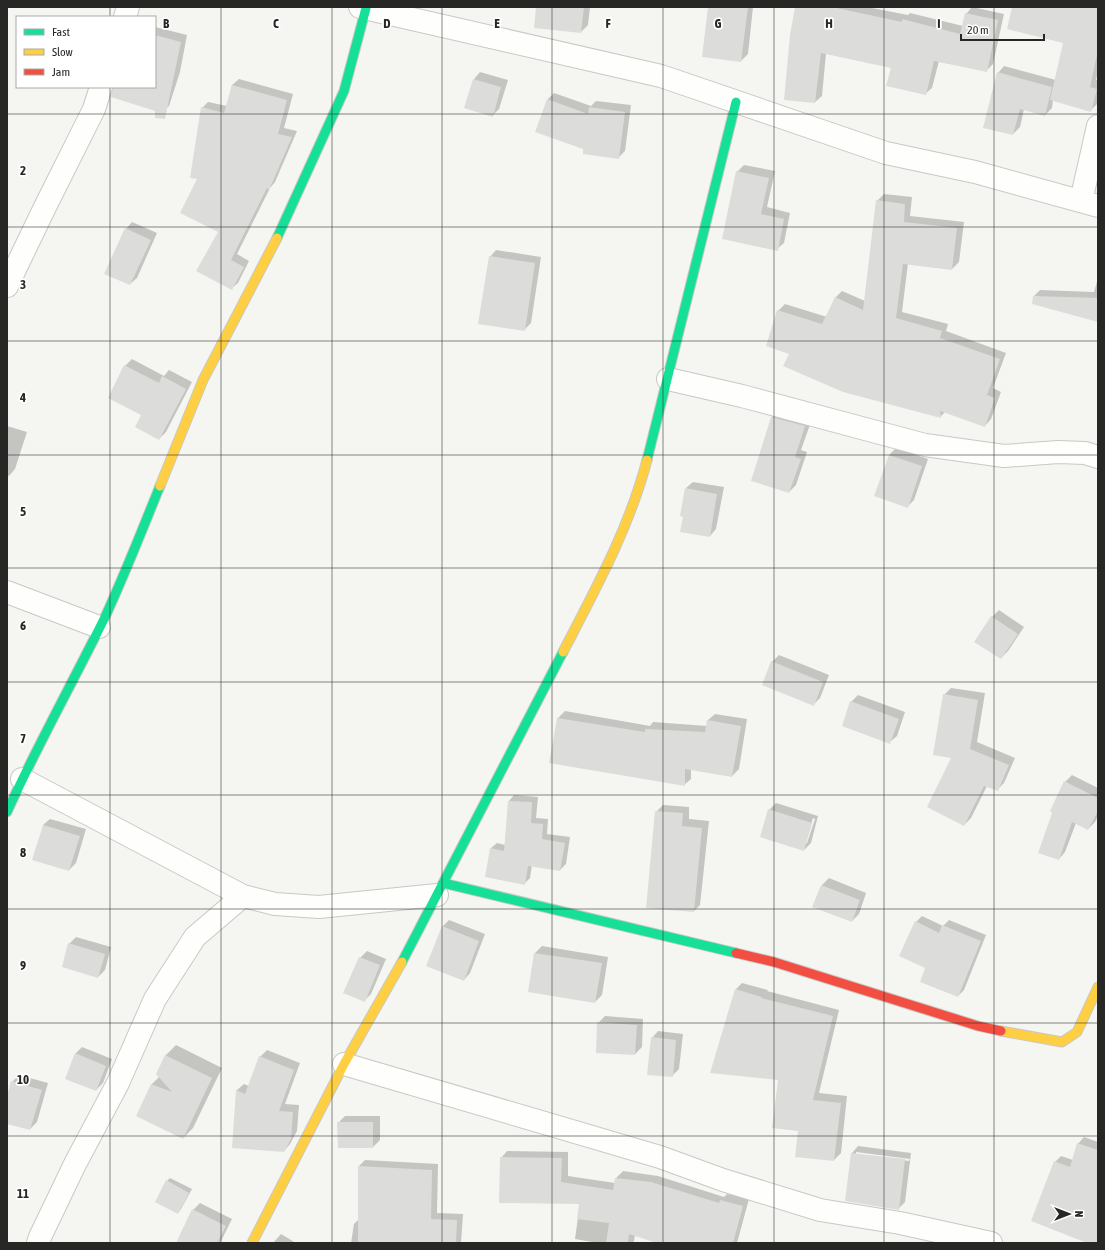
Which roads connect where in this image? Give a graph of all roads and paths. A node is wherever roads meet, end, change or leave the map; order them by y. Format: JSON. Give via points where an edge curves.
{"nodes":[{"id":1,"x":363,"y":8,"type":"edge"},
{"id":2,"x":436,"y":15,"type":"edge"},
{"id":3,"x":101,"y":88,"type":"edge"},
{"id":4,"x":736,"y":102,"type":"junction"},
{"id":5,"x":1098,"y":126,"type":"edge"},
{"id":6,"x":1089,"y":203,"type":"edge"},
{"id":7,"x":7,"y":286,"type":"edge"},
{"id":8,"x":668,"y":379,"type":"junction"},
{"id":9,"x":1098,"y":457,"type":"edge"},
{"id":10,"x":7,"y":592,"type":"edge"},
{"id":11,"x":99,"y":627,"type":"junction"},
{"id":12,"x":22,"y":779,"type":"junction"},
{"id":13,"x":7,"y":812,"type":"edge"},
{"id":14,"x":440,"y":889,"type":"junction"},
{"id":15,"x":243,"y":896,"type":"junction"},
{"id":16,"x":1098,"y":987,"type":"edge"},
{"id":17,"x":344,"y":1064,"type":"junction"},
{"id":18,"x":38,"y":1243,"type":"edge"},
{"id":19,"x":252,"y":1243,"type":"edge"},
{"id":20,"x":990,"y":1243,"type":"edge"}],
"edges":[{"from":1,"to":2,"type":"street"},
{"from":1,"to":11,"type":"street","via":[[344,91],[275,242],[203,380],[131,557]]},
{"from":2,"to":4,"type":"street","via":[[661,76]]},
{"from":3,"to":7,"type":"street","via":[[94,109]]},
{"from":4,"to":6,"type":"street","via":[[886,153],[975,172]]},
{"from":4,"to":8,"type":"street"},
{"from":5,"to":6,"type":"street"},
{"from":8,"to":9,"type":"street","via":[[925,445],[1004,456],[1058,452],[1085,453]]},
{"from":8,"to":14,"type":"street","via":[[643,475],[611,558]]},
{"from":10,"to":11,"type":"street"},
{"from":11,"to":12,"type":"street"},
{"from":12,"to":13,"type":"street"},
{"from":12,"to":15,"type":"street"},
{"from":14,"to":15,"type":"street","via":[[319,907],[274,904]]},
{"from":14,"to":16,"type":"street","via":[[774,962],[978,1026],[1062,1042],[1077,1032]]},
{"from":14,"to":17,"type":"street"},
{"from":15,"to":18,"type":"street","via":[[195,937],[155,1000],[118,1083],[75,1164]]},
{"from":17,"to":19,"type":"street"},
{"from":17,"to":20,"type":"street","via":[[660,1157],[723,1180],[820,1210],[900,1223]]}]}
